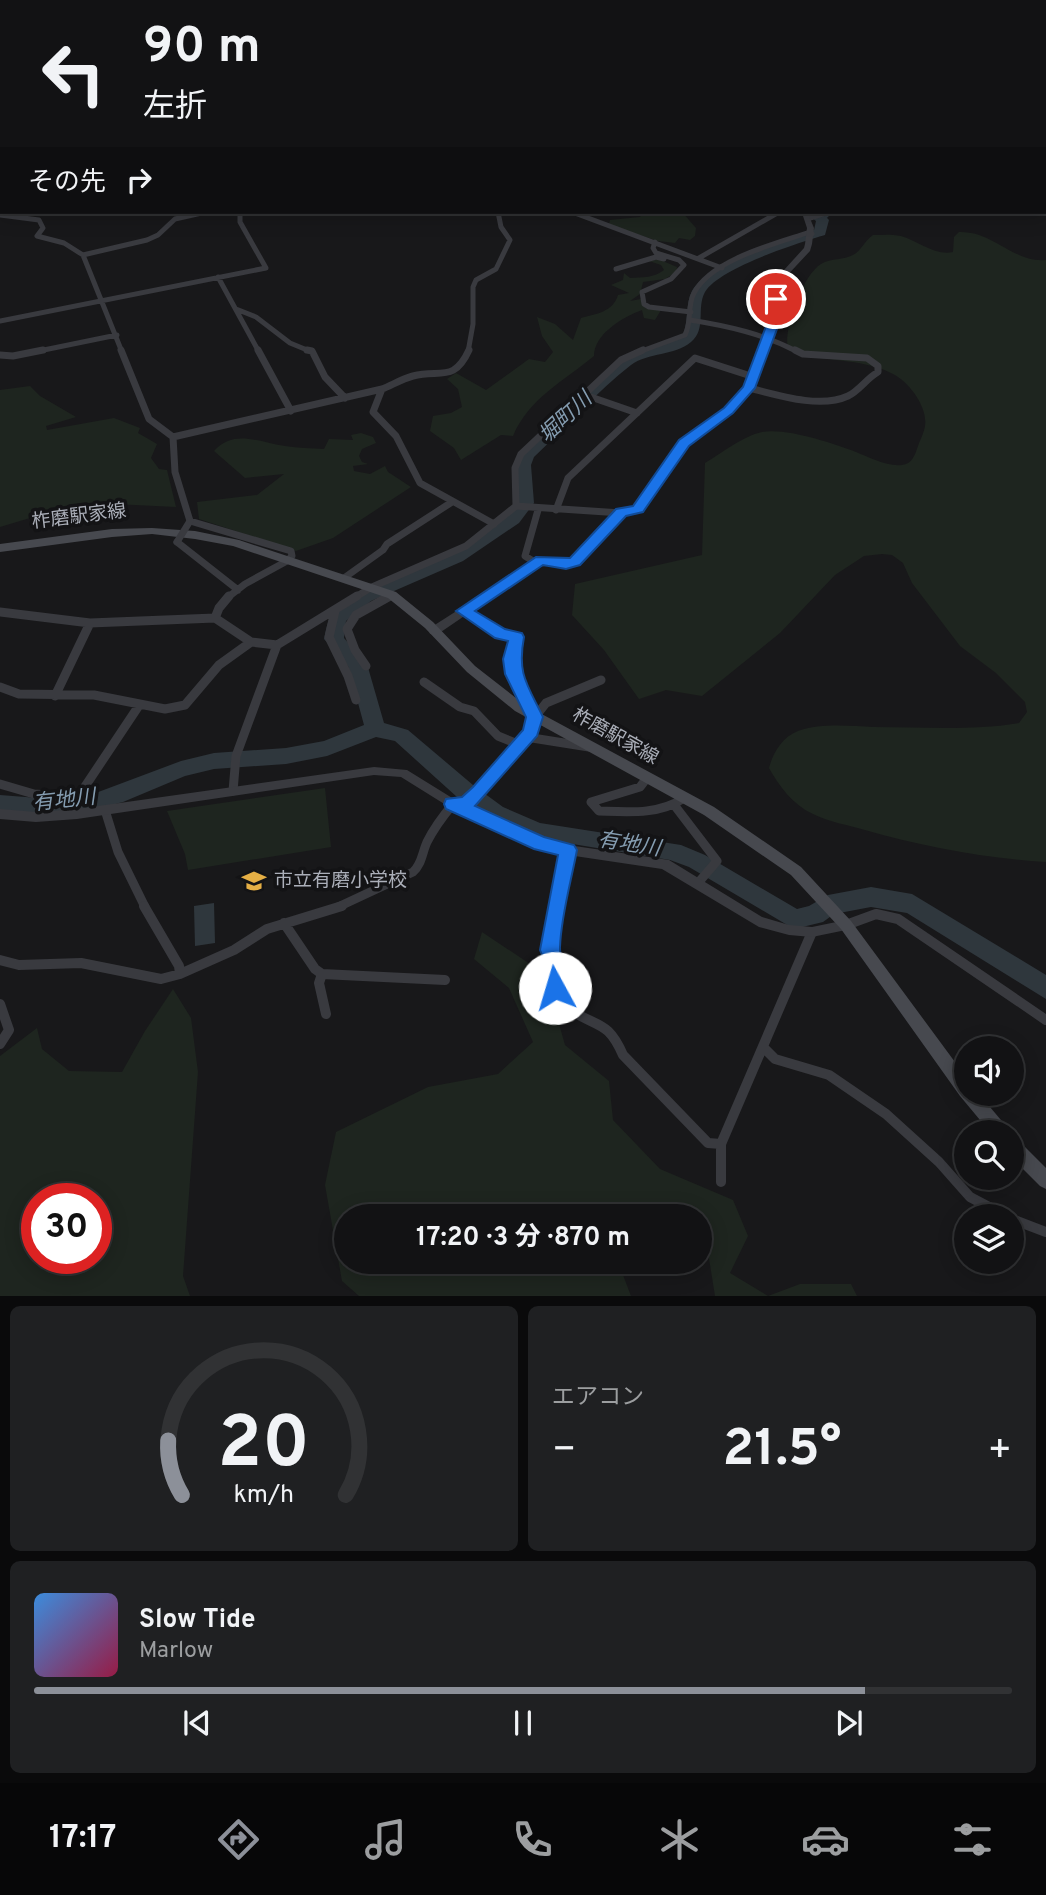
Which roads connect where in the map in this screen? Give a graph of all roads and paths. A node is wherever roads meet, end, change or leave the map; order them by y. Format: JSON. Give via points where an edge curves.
{"nodes":[{"id":1,"x":240,"y":214,"type":"edge"},
{"id":2,"x":498,"y":214,"type":"edge"},
{"id":3,"x":577,"y":214,"type":"edge"},
{"id":4,"x":776,"y":214,"type":"edge"},
{"id":5,"x":0,"y":215,"type":"edge"},
{"id":6,"x":177,"y":215,"type":"edge"},
{"id":7,"x":805,"y":216,"type":"edge"},
{"id":8,"x":812,"y":234,"type":"junction"},
{"id":9,"x":655,"y":243,"type":"junction"},
{"id":10,"x":83,"y":254,"type":"junction"},
{"id":11,"x":670,"y":258,"type":"junction"},
{"id":12,"x":699,"y":258,"type":"junction"},
{"id":13,"x":722,"y":268,"type":"junction"},
{"id":14,"x":616,"y":269,"type":"dead end"},
{"id":15,"x":218,"y":277,"type":"junction"},
{"id":16,"x":102,"y":301,"type":"junction"},
{"id":17,"x":236,"y":310,"type":"junction"},
{"id":18,"x":690,"y":316,"type":"junction"},
{"id":19,"x":0,"y":321,"type":"edge"},
{"id":20,"x":117,"y":335,"type":"junction"},
{"id":21,"x":768,"y":339,"type":"junction"},
{"id":22,"x":0,"y":355,"type":"edge"},
{"id":23,"x":754,"y":377,"type":"junction"},
{"id":24,"x":382,"y":388,"type":"junction"},
{"id":25,"x":749,"y":388,"type":"junction"},
{"id":26,"x":585,"y":395,"type":"junction"},
{"id":27,"x":345,"y":398,"type":"junction"},
{"id":28,"x":291,"y":411,"type":"junction"},
{"id":29,"x":637,"y":413,"type":"junction"},
{"id":30,"x":173,"y":437,"type":"junction"},
{"id":31,"x":652,"y":487,"type":"joint"},
{"id":32,"x":452,"y":502,"type":"junction"},
{"id":33,"x":516,"y":506,"type":"junction"},
{"id":34,"x":535,"y":509,"type":"junction"},
{"id":35,"x":556,"y":510,"type":"junction"},
{"id":36,"x":621,"y":513,"type":"junction"},
{"id":37,"x":190,"y":521,"type":"junction"},
{"id":38,"x":494,"y":524,"type":"junction"},
{"id":39,"x":0,"y":548,"type":"edge"},
{"id":40,"x":287,"y":561,"type":"junction"},
{"id":41,"x":536,"y":563,"type":"junction"},
{"id":42,"x":344,"y":578,"type":"junction"},
{"id":43,"x":238,"y":590,"type":"junction"},
{"id":44,"x":382,"y":591,"type":"junction"},
{"id":45,"x":337,"y":609,"type":"junction"},
{"id":46,"x":464,"y":611,"type":"junction"},
{"id":47,"x":0,"y":613,"type":"edge"},
{"id":48,"x":215,"y":618,"type":"junction"},
{"id":49,"x":319,"y":619,"type":"junction"},
{"id":50,"x":90,"y":623,"type":"junction"},
{"id":51,"x":329,"y":623,"type":"junction"},
{"id":52,"x":346,"y":630,"type":"junction"},
{"id":53,"x":434,"y":631,"type":"junction"},
{"id":54,"x":251,"y":642,"type":"junction"},
{"id":55,"x":277,"y":645,"type":"junction"},
{"id":56,"x":366,"y":666,"type":"dead end"},
{"id":57,"x":601,"y":680,"type":"dead end"},
{"id":58,"x":424,"y":682,"type":"dead end"},
{"id":59,"x":0,"y":687,"type":"edge"},
{"id":60,"x":55,"y":696,"type":"junction"},
{"id":61,"x":356,"y":700,"type":"dead end"},
{"id":62,"x":140,"y":704,"type":"junction"},
{"id":63,"x":535,"y":717,"type":"junction"},
{"id":64,"x":523,"y":741,"type":"junction"},
{"id":65,"x":592,"y":748,"type":"junction"},
{"id":66,"x":648,"y":778,"type":"junction"},
{"id":67,"x":0,"y":784,"type":"edge"},
{"id":68,"x":233,"y":791,"type":"junction"},
{"id":69,"x":78,"y":797,"type":"junction"},
{"id":70,"x":679,"y":802,"type":"junction"},
{"id":71,"x":459,"y":804,"type":"junction"},
{"id":72,"x":105,"y":810,"type":"junction"},
{"id":73,"x":0,"y":814,"type":"edge"},
{"id":74,"x":76,"y":814,"type":"junction"},
{"id":75,"x":568,"y":850,"type":"junction"},
{"id":76,"x":700,"y":882,"type":"junction"},
{"id":77,"x":843,"y":922,"type":"junction"},
{"id":78,"x":284,"y":923,"type":"junction"},
{"id":79,"x":812,"y":933,"type":"junction"},
{"id":80,"x":0,"y":960,"type":"edge"},
{"id":81,"x":180,"y":974,"type":"junction"},
{"id":82,"x":322,"y":974,"type":"junction"},
{"id":83,"x":445,"y":980,"type":"dead end"},
{"id":84,"x":0,"y":1004,"type":"edge"},
{"id":85,"x":326,"y":1014,"type":"dead end"},
{"id":86,"x":1046,"y":1020,"type":"edge"},
{"id":87,"x":0,"y":1044,"type":"edge"},
{"id":88,"x":763,"y":1047,"type":"junction"},
{"id":89,"x":954,"y":1074,"type":"edge"},
{"id":90,"x":979,"y":1106,"type":"edge"},
{"id":91,"x":990,"y":1120,"type":"edge"},
{"id":92,"x":721,"y":1144,"type":"junction"},
{"id":93,"x":1024,"y":1158,"type":"edge"},
{"id":94,"x":1046,"y":1180,"type":"edge"},
{"id":95,"x":722,"y":1182,"type":"dead end"},
{"id":96,"x":983,"y":1204,"type":"edge"},
{"id":97,"x":1024,"y":1224,"type":"edge"},
{"id":98,"x":1046,"y":1233,"type":"edge"}],
"edges":[{"from":1,"to":15,"type":"street","via":[[266,268]]},
{"from":2,"to":24,"type":"street","via":[[510,240],[496,269],[476,280],[473,287],[472,340],[460,365],[442,375],[412,377]]},
{"from":3,"to":9,"type":"street"},
{"from":4,"to":12,"type":"street"},
{"from":5,"to":10,"type":"street","via":[[39,220],[43,228],[37,236]]},
{"from":6,"to":10,"type":"street","via":[[146,240]]},
{"from":7,"to":8,"type":"street"},
{"from":8,"to":13,"type":"street","via":[[759,248]]},
{"from":8,"to":21,"type":"street","via":[[807,249],[778,281]]},
{"from":9,"to":11,"type":"street","via":[[656,253]]},
{"from":9,"to":12,"type":"street"},
{"from":10,"to":16,"type":"street"},
{"from":11,"to":14,"type":"street","via":[[656,257]]},
{"from":11,"to":18,"type":"street","via":[[684,265],[671,279],[642,292],[644,304]]},
{"from":12,"to":13,"type":"street"},
{"from":13,"to":18,"type":"street","via":[[695,290]]},
{"from":15,"to":16,"type":"street"},
{"from":15,"to":17,"type":"street"},
{"from":16,"to":19,"type":"street"},
{"from":16,"to":20,"type":"street"},
{"from":17,"to":27,"type":"street","via":[[273,328],[292,346],[312,351],[328,383]]},
{"from":17,"to":28,"type":"street"},
{"from":18,"to":21,"type":"street"},
{"from":18,"to":26,"type":"street","via":[[685,335],[621,360]]},
{"from":20,"to":22,"type":"street"},
{"from":20,"to":30,"type":"street","via":[[149,419]]},
{"from":21,"to":23,"type":"street"},
{"from":21,"to":25,"type":"street","via":[[803,354],[867,358],[875,362],[878,372],[857,391],[836,400]]},
{"from":23,"to":25,"type":"street"},
{"from":23,"to":29,"type":"street","via":[[695,358]]},
{"from":24,"to":27,"type":"street"},
{"from":24,"to":32,"type":"street","via":[[373,412],[396,436],[420,483]]},
{"from":25,"to":31,"type":"street","via":[[729,411],[684,443]]},
{"from":26,"to":29,"type":"street"},
{"from":26,"to":33,"type":"street","via":[[521,454],[515,468]]},
{"from":27,"to":28,"type":"street"},
{"from":28,"to":30,"type":"street"},
{"from":29,"to":35,"type":"street","via":[[568,478]]},
{"from":30,"to":37,"type":"street","via":[[175,472]]},
{"from":31,"to":36,"type":"street","via":[[638,509]]},
{"from":32,"to":38,"type":"street"},
{"from":32,"to":42,"type":"street"},
{"from":33,"to":34,"type":"street"},
{"from":33,"to":38,"type":"street"},
{"from":34,"to":35,"type":"street"},
{"from":34,"to":41,"type":"street","via":[[525,556]]},
{"from":35,"to":36,"type":"street"},
{"from":36,"to":41,"type":"street","via":[[575,561]]},
{"from":37,"to":40,"type":"street","via":[[291,551]]},
{"from":37,"to":43,"type":"street","bridge":true,"via":[[177,542]]},
{"from":38,"to":44,"type":"street","via":[[466,546]]},
{"from":39,"to":40,"type":"main road","name":"柞磨駅家線","via":[[152,531],[235,543]]},
{"from":40,"to":42,"type":"main road","name":"柞磨駅家線"},
{"from":40,"to":43,"type":"street"},
{"from":41,"to":46,"type":"street"},
{"from":42,"to":44,"type":"main road","name":"柞磨駅家線"},
{"from":43,"to":48,"type":"street","via":[[216,610]]},
{"from":44,"to":45,"type":"street"},
{"from":44,"to":52,"type":"street"},
{"from":44,"to":53,"type":"main road","name":"柞磨駅家線"},
{"from":45,"to":49,"type":"street"},
{"from":45,"to":51,"type":"street"},
{"from":46,"to":53,"type":"street"},
{"from":46,"to":63,"type":"street","via":[[500,634],[516,637],[514,674]]},
{"from":47,"to":50,"type":"street"},
{"from":48,"to":50,"type":"street"},
{"from":48,"to":54,"type":"street"},
{"from":49,"to":51,"type":"street"},
{"from":49,"to":55,"type":"street"},
{"from":50,"to":60,"type":"street"},
{"from":51,"to":52,"type":"street"},
{"from":51,"to":61,"type":"street","via":[[333,650],[347,672]]},
{"from":52,"to":56,"type":"street"},
{"from":53,"to":63,"type":"main road","name":"柞磨駅家線","via":[[495,690]]},
{"from":54,"to":55,"type":"street"},
{"from":54,"to":62,"type":"street","via":[[219,665],[185,705],[165,709]]},
{"from":55,"to":68,"type":"street","via":[[236,755]]},
{"from":57,"to":63,"type":"street","via":[[561,695]]},
{"from":58,"to":64,"type":"street","via":[[460,707],[474,711],[498,737]]},
{"from":59,"to":60,"type":"street","via":[[19,694]]},
{"from":60,"to":62,"type":"street","via":[[93,695]]},
{"from":62,"to":69,"type":"street"},
{"from":63,"to":64,"type":"street"},
{"from":63,"to":65,"type":"main road","name":"柞磨駅家線"},
{"from":64,"to":65,"type":"street"},
{"from":64,"to":71,"type":"street","via":[[480,792]]},
{"from":65,"to":66,"type":"main road","name":"柞磨駅家線"},
{"from":66,"to":70,"type":"main road","name":"柞磨駅家線"},
{"from":66,"to":70,"type":"street","via":[[639,787],[591,802],[599,811],[628,813]]},
{"from":67,"to":69,"type":"street","via":[[34,794]]},
{"from":68,"to":71,"type":"street","via":[[374,771],[403,773]]},
{"from":68,"to":72,"type":"street"},
{"from":69,"to":74,"type":"street"},
{"from":70,"to":76,"type":"street","via":[[717,861]]},
{"from":70,"to":77,"type":"main road","name":"柞磨駅家線","via":[[709,811],[796,871]]},
{"from":71,"to":75,"type":"street","via":[[540,843]]},
{"from":71,"to":78,"type":"street","via":[[422,852],[420,866],[413,872],[333,910]]},
{"from":72,"to":74,"type":"street"},
{"from":72,"to":81,"type":"street","via":[[112,841]]},
{"from":73,"to":74,"type":"street"},
{"from":75,"to":76,"type":"street","via":[[665,864]]},
{"from":75,"to":92,"type":"street","via":[[550,950],[560,1001],[600,1023],[615,1037],[623,1055],[708,1143]]},
{"from":76,"to":79,"type":"street","via":[[732,908],[759,922]]},
{"from":77,"to":79,"type":"street"},
{"from":77,"to":86,"type":"street","via":[[876,914],[898,919]]},
{"from":77,"to":89,"type":"main road","name":"柞磨駅家線"},
{"from":78,"to":81,"type":"street"},
{"from":78,"to":82,"type":"street"},
{"from":79,"to":88,"type":"street"},
{"from":80,"to":81,"type":"street","via":[[19,965],[81,964],[161,979]]},
{"from":82,"to":83,"type":"street"},
{"from":82,"to":85,"type":"street"},
{"from":84,"to":87,"type":"street","via":[[9,1030]]},
{"from":88,"to":92,"type":"street"},
{"from":88,"to":96,"type":"street","via":[[775,1059],[829,1075],[886,1114],[970,1197]]},
{"from":90,"to":91,"type":"main road","name":"柞磨駅家線"},
{"from":92,"to":95,"type":"street"},
{"from":93,"to":94,"type":"main road"},
{"from":97,"to":98,"type":"street"}]}
